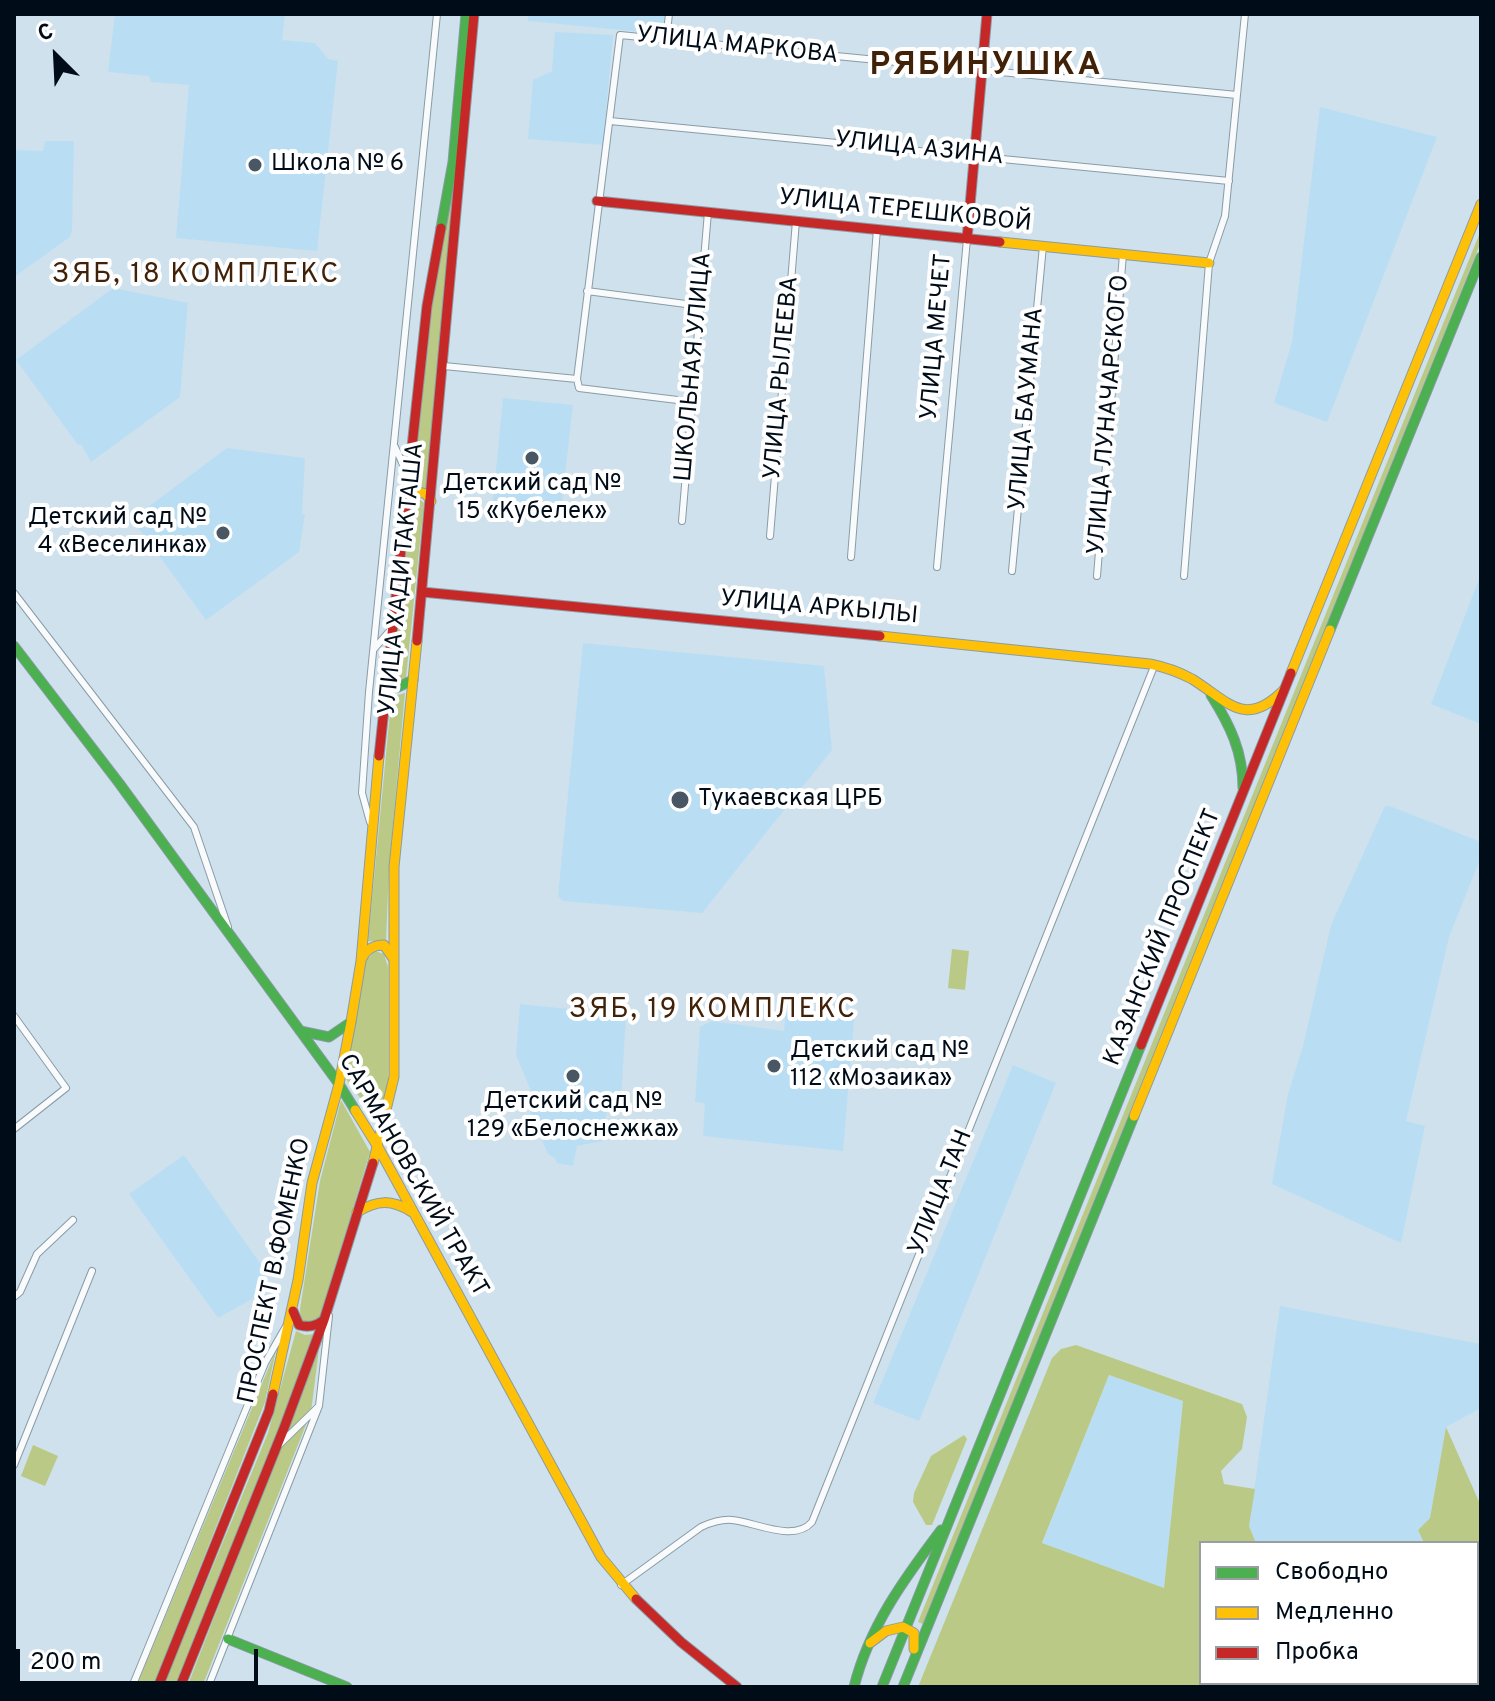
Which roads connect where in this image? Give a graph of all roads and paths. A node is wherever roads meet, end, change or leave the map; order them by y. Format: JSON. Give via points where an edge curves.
{"nodes":[{"id":1,"x":437,"y":14,"type":"edge"},
{"id":2,"x":466,"y":14,"type":"edge"},
{"id":3,"x":474,"y":14,"type":"edge"},
{"id":4,"x":669,"y":14,"type":"edge"},
{"id":5,"x":987,"y":14,"type":"edge"},
{"id":6,"x":1245,"y":14,"type":"edge"},
{"id":7,"x":666,"y":40,"type":"junction"},
{"id":8,"x":981,"y":72,"type":"junction"},
{"id":9,"x":1237,"y":95,"type":"junction"},
{"id":10,"x":610,"y":121,"type":"junction"},
{"id":11,"x":974,"y":155,"type":"junction"},
{"id":12,"x":1229,"y":181,"type":"junction"},
{"id":13,"x":597,"y":201,"type":"junction"},
{"id":14,"x":1481,"y":204,"type":"edge"},
{"id":15,"x":708,"y":212,"type":"junction"},
{"id":16,"x":796,"y":221,"type":"junction"},
{"id":17,"x":877,"y":229,"type":"junction"},
{"id":18,"x":967,"y":239,"type":"junction"},
{"id":19,"x":1043,"y":246,"type":"junction"},
{"id":20,"x":1123,"y":254,"type":"junction"},
{"id":21,"x":1481,"y":257,"type":"edge"},
{"id":22,"x":1209,"y":263,"type":"junction"},
{"id":23,"x":587,"y":291,"type":"junction"},
{"id":24,"x":701,"y":306,"type":"junction"},
{"id":25,"x":444,"y":366,"type":"junction"},
{"id":26,"x":577,"y":379,"type":"junction"},
{"id":27,"x":694,"y":402,"type":"junction"},
{"id":28,"x":395,"y":447,"type":"junction"},
{"id":29,"x":409,"y":476,"type":"junction"},
{"id":30,"x":407,"y":499,"type":"junction"},
{"id":31,"x":431,"y":501,"type":"junction"},
{"id":32,"x":682,"y":521,"type":"dead end"},
{"id":33,"x":770,"y":536,"type":"dead end"},
{"id":34,"x":851,"y":557,"type":"dead end"},
{"id":35,"x":937,"y":567,"type":"dead end"},
{"id":36,"x":1012,"y":571,"type":"dead end"},
{"id":37,"x":1097,"y":576,"type":"dead end"},
{"id":38,"x":1184,"y":576,"type":"dead end"},
{"id":39,"x":422,"y":592,"type":"junction"},
{"id":40,"x":14,"y":593,"type":"edge"},
{"id":41,"x":393,"y":627,"type":"junction"},
{"id":42,"x":14,"y":646,"type":"edge"},
{"id":43,"x":373,"y":650,"type":"junction"},
{"id":44,"x":1155,"y":664,"type":"junction"},
{"id":45,"x":388,"y":673,"type":"junction"},
{"id":46,"x":413,"y":680,"type":"junction"},
{"id":47,"x":1207,"y":689,"type":"junction"},
{"id":48,"x":1284,"y":690,"type":"junction"},
{"id":49,"x":1242,"y":797,"type":"junction"},
{"id":50,"x":372,"y":826,"type":"junction"},
{"id":51,"x":232,"y":938,"type":"junction"},
{"id":52,"x":361,"y":961,"type":"junction"},
{"id":53,"x":395,"y":962,"type":"junction"},
{"id":54,"x":14,"y":1016,"type":"edge"},
{"id":55,"x":351,"y":1022,"type":"junction"},
{"id":56,"x":300,"y":1031,"type":"junction"},
{"id":57,"x":339,"y":1084,"type":"junction"},
{"id":58,"x":14,"y":1129,"type":"edge"},
{"id":59,"x":378,"y":1147,"type":"junction"},
{"id":60,"x":357,"y":1212,"type":"junction"},
{"id":61,"x":412,"y":1212,"type":"junction"},
{"id":62,"x":73,"y":1220,"type":"dead end"},
{"id":63,"x":92,"y":1271,"type":"dead end"},
{"id":64,"x":14,"y":1297,"type":"edge"},
{"id":65,"x":330,"y":1298,"type":"junction"},
{"id":66,"x":292,"y":1307,"type":"junction"},
{"id":67,"x":324,"y":1320,"type":"junction"},
{"id":68,"x":289,"y":1322,"type":"junction"},
{"id":69,"x":319,"y":1406,"type":"junction"},
{"id":70,"x":14,"y":1433,"type":"edge"},
{"id":71,"x":25,"y":1437,"type":"junction"},
{"id":72,"x":277,"y":1446,"type":"junction"},
{"id":73,"x":14,"y":1465,"type":"edge"},
{"id":74,"x":950,"y":1519,"type":"junction"},
{"id":75,"x":621,"y":1585,"type":"junction"},
{"id":76,"x":907,"y":1627,"type":"junction"},
{"id":77,"x":228,"y":1639,"type":"junction"},
{"id":78,"x":865,"y":1647,"type":"junction"},
{"id":79,"x":909,"y":1671,"type":"junction"},
{"id":80,"x":132,"y":1687,"type":"edge"},
{"id":81,"x":158,"y":1687,"type":"edge"},
{"id":82,"x":180,"y":1687,"type":"edge"},
{"id":83,"x":208,"y":1687,"type":"edge"},
{"id":84,"x":347,"y":1687,"type":"edge"},
{"id":85,"x":737,"y":1687,"type":"edge"},
{"id":86,"x":854,"y":1687,"type":"edge"},
{"id":87,"x":882,"y":1687,"type":"edge"},
{"id":88,"x":903,"y":1687,"type":"edge"}],
"edges":[{"from":1,"to":28,"type":"street"},
{"from":2,"to":29,"type":"main road","name":"УЛИЦА ХАДИ ТАКТАША","via":[[453,162],[429,293]]},
{"from":3,"to":25,"type":"main road","name":"УЛИЦА ХАДИ ТАКТАША"},
{"from":4,"to":7,"type":"street"},
{"from":5,"to":8,"type":"main road","name":"УЛИЦА МЕЧЕТ"},
{"from":6,"to":9,"type":"street"},
{"from":7,"to":8,"type":"street","name":"УЛИЦА МАРКОВА"},
{"from":7,"to":10,"type":"street","name":"УЛИЦА МАРКОВА","via":[[620,35]]},
{"from":8,"to":9,"type":"street","name":"УЛИЦА МАРКОВА"},
{"from":8,"to":11,"type":"main road","name":"УЛИЦА МЕЧЕТ"},
{"from":9,"to":12,"type":"street"},
{"from":10,"to":11,"type":"street","name":"УЛИЦА АЗИНА"},
{"from":10,"to":13,"type":"street"},
{"from":11,"to":12,"type":"street","name":"УЛИЦА АЗИНА"},
{"from":11,"to":18,"type":"main road","name":"УЛИЦА МЕЧЕТ"},
{"from":12,"to":22,"type":"street","via":[[1225,216]]},
{"from":13,"to":15,"type":"main road","name":"УЛИЦА ТЕРЕШКОВОЙ"},
{"from":13,"to":23,"type":"street"},
{"from":14,"to":48,"type":"main road","name":"КАЗАНСКИЙ ПРОСПЕКТ"},
{"from":15,"to":16,"type":"main road","name":"УЛИЦА ТЕРЕШКОВОЙ"},
{"from":15,"to":24,"type":"street","name":"ШКОЛЬНАЯ УЛИЦА"},
{"from":16,"to":17,"type":"main road","name":"УЛИЦА ТЕРЕШКОВОЙ"},
{"from":16,"to":33,"type":"street","name":"УЛИЦА РЫЛЕЕВА"},
{"from":17,"to":18,"type":"main road","name":"УЛИЦА ТЕРЕШКОВОЙ"},
{"from":17,"to":34,"type":"street"},
{"from":18,"to":19,"type":"main road","name":"УЛИЦА ТЕРЕШКОВОЙ"},
{"from":18,"to":35,"type":"street","name":"УЛИЦА МЕЧЕТ"},
{"from":19,"to":20,"type":"main road","name":"УЛИЦА ТЕРЕШКОВОЙ"},
{"from":19,"to":36,"type":"street","name":"УЛИЦА БАУМАНА"},
{"from":20,"to":22,"type":"main road","name":"УЛИЦА ТЕРЕШКОВОЙ"},
{"from":20,"to":37,"type":"street","name":"УЛИЦА ЛУНАЧАРСКОГО"},
{"from":21,"to":79,"type":"main road","name":"КАЗАНСКИЙ ПРОСПЕКТ"},
{"from":22,"to":38,"type":"street"},
{"from":23,"to":24,"type":"street"},
{"from":23,"to":26,"type":"street"},
{"from":24,"to":27,"type":"street","name":"ШКОЛЬНАЯ УЛИЦА"},
{"from":25,"to":26,"type":"street"},
{"from":25,"to":31,"type":"main road","name":"УЛИЦА ХАДИ ТАКТАША"},
{"from":26,"to":27,"type":"street","via":[[579,388]]},
{"from":27,"to":32,"type":"street","name":"ШКОЛЬНАЯ УЛИЦА"},
{"from":28,"to":29,"type":"street"},
{"from":28,"to":43,"type":"street"},
{"from":29,"to":30,"type":"main road","name":"УЛИЦА ХАДИ ТАКТАША"},
{"from":30,"to":31,"type":"main road","via":[[419,492]]},
{"from":30,"to":41,"type":"main road","name":"УЛИЦА ХАДИ ТАКТАША"},
{"from":31,"to":39,"type":"main road","name":"УЛИЦА ХАДИ ТАКТАША"},
{"from":39,"to":44,"type":"main road","name":"УЛИЦА АРКЫЛЫ"},
{"from":39,"to":46,"type":"main road","name":"УЛИЦА ХАДИ ТАКТАША"},
{"from":40,"to":51,"type":"street","via":[[194,827]]},
{"from":41,"to":43,"type":"street"},
{"from":41,"to":45,"type":"main road","name":"УЛИЦА ХАДИ ТАКТАША"},
{"from":42,"to":51,"type":"main road","name":"САРМАНОВСКИЙ ТРАКТ"},
{"from":43,"to":50,"type":"street","via":[[362,793]]},
{"from":44,"to":47,"type":"main road","name":"УЛИЦА АРКЫЛЫ"},
{"from":44,"to":75,"type":"street","name":"УЛИЦА ТАН","via":[[812,1522],[796,1531],[728,1519],[712,1522]]},
{"from":45,"to":46,"type":"main road","via":[[398,687]]},
{"from":45,"to":50,"type":"main road","name":"УЛИЦА ХАДИ ТАКТАША"},
{"from":46,"to":53,"type":"main road","name":"УЛИЦА ХАДИ ТАКТАША","via":[[394,867]]},
{"from":47,"to":48,"type":"main road","name":"УЛИЦА АРКЫЛЫ","via":[[1248,712],[1266,707]]},
{"from":47,"to":49,"type":"main road","via":[[1238,742],[1244,766]]},
{"from":48,"to":49,"type":"main road","name":"КАЗАНСКИЙ ПРОСПЕКТ"},
{"from":49,"to":74,"type":"main road","name":"КАЗАНСКИЙ ПРОСПЕКТ"},
{"from":50,"to":52,"type":"main road","name":"УЛИЦА ХАДИ ТАКТАША"},
{"from":51,"to":56,"type":"main road","name":"САРМАНОВСКИЙ ТРАКТ"},
{"from":52,"to":53,"type":"main road","via":[[377,944],[388,949]]},
{"from":52,"to":55,"type":"main road","name":"УЛИЦА ХАДИ ТАКТАША"},
{"from":53,"to":59,"type":"main road","name":"УЛИЦА ХАДИ ТАКТАША","via":[[395,1069]]},
{"from":54,"to":58,"type":"street","via":[[66,1088]]},
{"from":55,"to":56,"type":"main road","via":[[329,1037]]},
{"from":55,"to":57,"type":"main road","name":"УЛИЦА ХАДИ ТАКТАША"},
{"from":56,"to":57,"type":"main road","name":"САРМАНОВСКИЙ ТРАКТ"},
{"from":57,"to":59,"type":"main road","name":"САРМАНОВСКИЙ ТРАКТ"},
{"from":57,"to":66,"type":"main road","name":"ПРОСПЕКТ В.ФОМЕНКО","via":[[312,1183]]},
{"from":59,"to":60,"type":"main road","name":"ПРОСПЕКТ В.ФОМЕНКО"},
{"from":59,"to":61,"type":"main road","name":"САРМАНОВСКИЙ ТРАКТ"},
{"from":60,"to":61,"type":"main road","via":[[381,1200]]},
{"from":60,"to":65,"type":"main road","name":"ПРОСПЕКТ В.ФОМЕНКО"},
{"from":61,"to":75,"type":"main road","name":"САРМАНОВСКИЙ ТРАКТ"},
{"from":62,"to":64,"type":"street","via":[[37,1254]]},
{"from":63,"to":71,"type":"street"},
{"from":65,"to":67,"type":"main road","name":"ПРОСПЕКТ В.ФОМЕНКО"},
{"from":65,"to":69,"type":"street"},
{"from":66,"to":67,"type":"main road","via":[[299,1325],[310,1328]]},
{"from":66,"to":68,"type":"main road","name":"ПРОСПЕКТ В.ФОМЕНКО"},
{"from":67,"to":72,"type":"main road","name":"ПРОСПЕКТ В.ФОМЕНКО"},
{"from":68,"to":80,"type":"street","via":[[265,1363]]},
{"from":68,"to":81,"type":"main road","name":"ПРОСПЕКТ В.ФОМЕНКО","via":[[269,1411]]},
{"from":69,"to":72,"type":"street"},
{"from":69,"to":77,"type":"street"},
{"from":70,"to":71,"type":"street"},
{"from":71,"to":73,"type":"street"},
{"from":72,"to":82,"type":"main road","name":"ПРОСПЕКТ В.ФОМЕНКО"},
{"from":74,"to":76,"type":"main road","name":"КАЗАНСКИЙ ПРОСПЕКТ"},
{"from":74,"to":78,"type":"main road","via":[[894,1594]]},
{"from":75,"to":85,"type":"main road","name":"САРМАНОВСКИЙ ТРАКТ"},
{"from":76,"to":78,"type":"main road","via":[[880,1634]]},
{"from":76,"to":79,"type":"main road","via":[[916,1639]]},
{"from":76,"to":87,"type":"main road","name":"КАЗАНСКИЙ ПРОСПЕКТ"},
{"from":77,"to":83,"type":"street"},
{"from":77,"to":84,"type":"main road"},
{"from":78,"to":86,"type":"main road"},
{"from":79,"to":88,"type":"main road","name":"КАЗАНСКИЙ ПРОСПЕКТ"}]}
